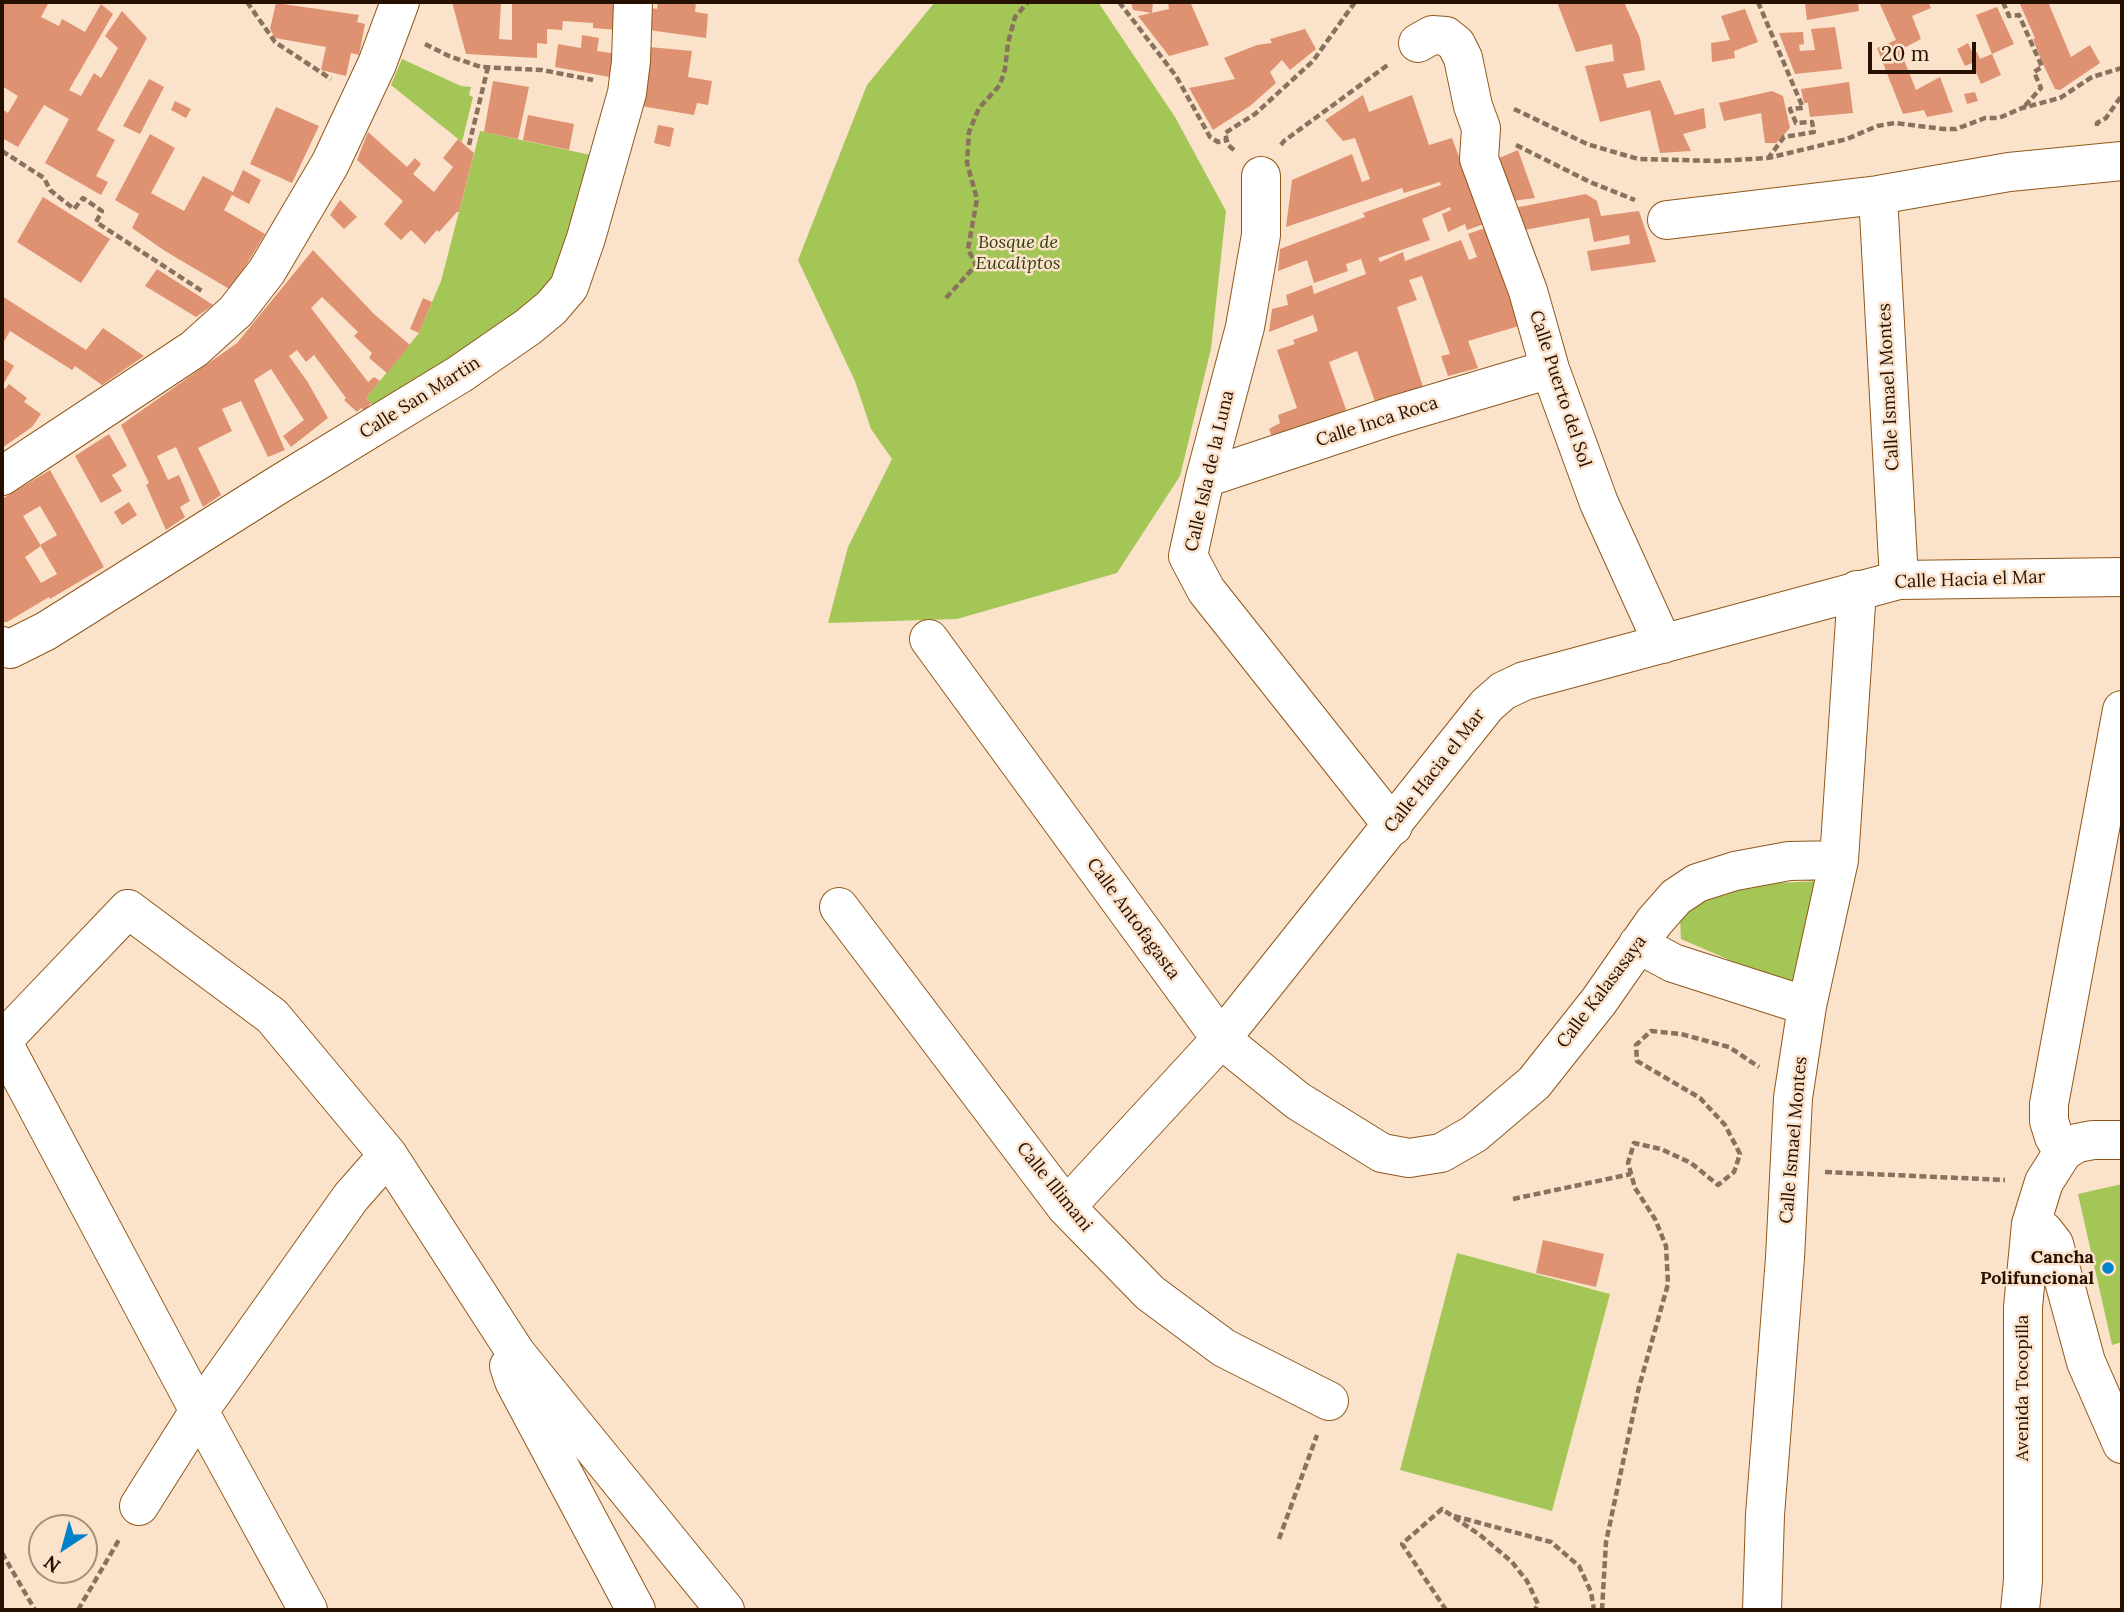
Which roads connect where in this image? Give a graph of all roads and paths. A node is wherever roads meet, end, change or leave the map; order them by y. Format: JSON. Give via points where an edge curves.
{"nodes":[{"id":1,"x":247,"y":2,"type":"edge"},
{"id":2,"x":633,"y":2,"type":"edge"},
{"id":3,"x":1028,"y":2,"type":"edge"},
{"id":4,"x":1119,"y":2,"type":"edge"},
{"id":5,"x":1355,"y":2,"type":"edge"},
{"id":6,"x":1758,"y":2,"type":"edge"},
{"id":7,"x":2003,"y":2,"type":"edge"},
{"id":8,"x":391,"y":9,"type":"edge"},
{"id":9,"x":1418,"y":43,"type":"joint"},
{"id":10,"x":488,"y":67,"type":"junction"},
{"id":11,"x":2122,"y":68,"type":"edge"},
{"id":12,"x":628,"y":86,"type":"junction"},
{"id":13,"x":2122,"y":95,"type":"edge"},
{"id":14,"x":361,"y":97,"type":"junction"},
{"id":15,"x":2022,"y":108,"type":"junction"},
{"id":16,"x":1495,"y":117,"type":"junction"},
{"id":17,"x":2097,"y":130,"type":"dead end"},
{"id":18,"x":1227,"y":140,"type":"junction"},
{"id":19,"x":469,"y":145,"type":"dead end"},
{"id":20,"x":2,"y":151,"type":"edge"},
{"id":21,"x":1769,"y":158,"type":"junction"},
{"id":22,"x":2122,"y":160,"type":"edge"},
{"id":23,"x":1261,"y":176,"type":"junction"},
{"id":24,"x":1878,"y":195,"type":"junction"},
{"id":25,"x":1667,"y":220,"type":"joint"},
{"id":26,"x":946,"y":298,"type":"dead end"},
{"id":27,"x":236,"y":311,"type":"junction"},
{"id":28,"x":1550,"y":369,"type":"junction"},
{"id":29,"x":2,"y":476,"type":"edge"},
{"id":30,"x":1205,"y":478,"type":"junction"},
{"id":31,"x":2122,"y":577,"type":"edge"},
{"id":32,"x":1899,"y":580,"type":"junction"},
{"id":33,"x":1857,"y":590,"type":"junction"},
{"id":34,"x":929,"y":639,"type":"dead end"},
{"id":35,"x":1663,"y":644,"type":"junction"},
{"id":36,"x":6,"y":647,"type":"edge"},
{"id":37,"x":2122,"y":710,"type":"edge"},
{"id":38,"x":1392,"y":826,"type":"junction"},
{"id":39,"x":1839,"y":860,"type":"junction"},
{"id":40,"x":839,"y":907,"type":"dead end"},
{"id":41,"x":1638,"y":944,"type":"junction"},
{"id":42,"x":1807,"y":1006,"type":"junction"},
{"id":43,"x":1221,"y":1040,"type":"junction"},
{"id":44,"x":1793,"y":1098,"type":"junction"},
{"id":45,"x":2122,"y":1140,"type":"edge"},
{"id":46,"x":1382,"y":1153,"type":"joint"},
{"id":47,"x":388,"y":1155,"type":"junction"},
{"id":48,"x":2054,"y":1167,"type":"junction"},
{"id":49,"x":1790,"y":1171,"type":"junction"},
{"id":50,"x":1631,"y":1174,"type":"junction"},
{"id":51,"x":1513,"y":1199,"type":"dead end"},
{"id":52,"x":1066,"y":1208,"type":"junction"},
{"id":53,"x":2031,"y":1224,"type":"junction"},
{"id":54,"x":516,"y":1353,"type":"junction"},
{"id":55,"x":1329,"y":1401,"type":"joint"},
{"id":56,"x":199,"y":1411,"type":"junction"},
{"id":57,"x":2122,"y":1444,"type":"edge"},
{"id":58,"x":138,"y":1506,"type":"joint"},
{"id":59,"x":1449,"y":1514,"type":"junction"},
{"id":60,"x":1279,"y":1539,"type":"dead end"},
{"id":61,"x":2,"y":1553,"type":"edge"},
{"id":62,"x":35,"y":1610,"type":"edge"},
{"id":63,"x":78,"y":1610,"type":"edge"},
{"id":64,"x":308,"y":1610,"type":"edge"},
{"id":65,"x":636,"y":1610,"type":"edge"},
{"id":66,"x":725,"y":1610,"type":"edge"},
{"id":67,"x":1446,"y":1610,"type":"edge"},
{"id":68,"x":1535,"y":1610,"type":"edge"},
{"id":69,"x":1594,"y":1610,"type":"edge"},
{"id":70,"x":1602,"y":1610,"type":"edge"},
{"id":71,"x":1762,"y":1610,"type":"edge"},
{"id":72,"x":2020,"y":1610,"type":"edge"}],
"edges":[{"from":1,"to":14,"type":"path","via":[[275,42]]},
{"from":2,"to":12,"type":"street","name":"Calle San Martin"},
{"from":3,"to":26,"type":"path","via":[[1015,17],[1000,86],[979,108],[969,132],[967,163],[977,199],[968,249],[976,265]]},
{"from":4,"to":18,"type":"path","via":[[1176,76],[1210,137],[1218,142]]},
{"from":5,"to":18,"type":"path","via":[[1313,61],[1255,114],[1225,133]]},
{"from":6,"to":21,"type":"path","via":[[1803,108],[1790,109],[1796,123],[1812,122],[1814,132],[1784,137]]},
{"from":7,"to":15,"type":"path","via":[[2009,16],[2019,15],[2042,67],[2034,72],[2041,88]]},
{"from":8,"to":10,"type":"path","via":[[449,57]]},
{"from":8,"to":14,"type":"street"},
{"from":9,"to":16,"type":"street","name":"Calle Puerto del Sol","via":[[1432,34],[1446,36],[1456,44],[1473,106]]},
{"from":9,"to":23,"type":"path","via":[[1283,141]]},
{"from":10,"to":12,"type":"path","via":[[542,70]]},
{"from":10,"to":19,"type":"path"},
{"from":11,"to":15,"type":"path","via":[[2092,76],[2060,98]]},
{"from":12,"to":36,"type":"street","name":"Calle San Martin","via":[[586,238],[569,287],[551,308],[460,374],[46,631]]},
{"from":13,"to":17,"type":"path","via":[[2097,123]]},
{"from":14,"to":27,"type":"street","via":[[330,164],[267,271]]},
{"from":15,"to":21,"type":"path","via":[[1956,129],[1895,123],[1877,126],[1847,139]]},
{"from":16,"to":21,"type":"path","via":[[1638,159]]},
{"from":16,"to":25,"type":"path","via":[[1590,182],[1641,202]]},
{"from":16,"to":28,"type":"street","name":"Calle Puerto del Sol","via":[[1479,159],[1528,291]]},
{"from":18,"to":23,"type":"path"},
{"from":20,"to":27,"type":"path","via":[[44,178],[50,190],[74,209],[83,198],[102,211],[96,222]]},
{"from":22,"to":24,"type":"street","via":[[2009,172]]},
{"from":23,"to":30,"type":"street","name":"Calle Isla de la Luna","via":[[1261,235],[1245,327]]},
{"from":24,"to":25,"type":"street"},
{"from":24,"to":32,"type":"street","name":"Calle Ismael Montes"},
{"from":27,"to":29,"type":"street","via":[[194,349]]},
{"from":28,"to":30,"type":"street","name":"Calle Inca Roca"},
{"from":28,"to":35,"type":"street","name":"Calle Puerto del Sol","via":[[1599,503]]},
{"from":30,"to":38,"type":"street","name":"Calle Isla de la Luna","via":[[1188,556],[1206,590]]},
{"from":31,"to":32,"type":"street","name":"Calle Hacia el Mar"},
{"from":32,"to":33,"type":"street","name":"Calle Hacia el Mar"},
{"from":33,"to":35,"type":"street","name":"Calle Hacia el Mar"},
{"from":33,"to":39,"type":"street","name":"Calle Ismael Montes"},
{"from":34,"to":43,"type":"street","name":"Calle Antofagasta"},
{"from":35,"to":38,"type":"street","name":"Calle Hacia el Mar","via":[[1524,681],[1503,691]]},
{"from":37,"to":48,"type":"street","via":[[2049,1104]]},
{"from":38,"to":43,"type":"street","name":"Calle Hacia el Mar"},
{"from":39,"to":41,"type":"street","name":"Calle Kalasasaya","via":[[1789,861],[1697,883],[1676,897]]},
{"from":39,"to":42,"type":"street","name":"Calle Ismael Montes"},
{"from":40,"to":52,"type":"street","name":"Calle Illimani"},
{"from":41,"to":42,"type":"street","via":[[1673,963]]},
{"from":41,"to":46,"type":"street","name":"Calle Kalasasaya","via":[[1534,1083],[1475,1134],[1441,1153],[1409,1158]]},
{"from":42,"to":44,"type":"street","name":"Calle Ismael Montes"},
{"from":43,"to":46,"type":"street","name":"Calle Antofagasta","via":[[1298,1101]]},
{"from":43,"to":52,"type":"street","name":"Calle Hacia el Mar"},
{"from":44,"to":49,"type":"street","name":"Calle Ismael Montes"},
{"from":44,"to":50,"type":"path","via":[[1729,1047],[1651,1031],[1636,1045],[1637,1061],[1700,1098],[1725,1125],[1740,1154],[1734,1172],[1718,1185],[1691,1163],[1634,1143],[1628,1163]]},
{"from":45,"to":48,"type":"street","via":[[2077,1143]]},
{"from":47,"to":54,"type":"street"},
{"from":47,"to":56,"type":"street","via":[[351,1197]]},
{"from":47,"to":56,"type":"street","via":[[272,1016],[128,909],[2,1041]]},
{"from":48,"to":49,"type":"path"},
{"from":48,"to":53,"type":"street","name":"Avenida Tocopilla"},
{"from":49,"to":71,"type":"street","name":"Calle Ismael Montes"},
{"from":50,"to":51,"type":"path"},
{"from":50,"to":70,"type":"path","via":[[1666,1246],[1668,1284],[1639,1387],[1606,1542]]},
{"from":52,"to":55,"type":"street","name":"Calle Illimani","via":[[1150,1293],[1224,1348]]},
{"from":53,"to":57,"type":"street","via":[[2045,1231],[2054,1244],[2086,1362]]},
{"from":53,"to":72,"type":"street","name":"Avenida Tocopilla","via":[[2024,1307]]},
{"from":54,"to":65,"type":"street","via":[[509,1367],[514,1381]]},
{"from":54,"to":66,"type":"street"},
{"from":55,"to":60,"type":"path"},
{"from":56,"to":58,"type":"street"},
{"from":56,"to":64,"type":"street"},
{"from":58,"to":63,"type":"path"},
{"from":59,"to":67,"type":"path","via":[[1442,1509],[1402,1544]]},
{"from":59,"to":68,"type":"path","via":[[1513,1562],[1538,1604]]},
{"from":59,"to":69,"type":"path","via":[[1551,1542],[1579,1566]]},
{"from":61,"to":62,"type":"path"}]}
